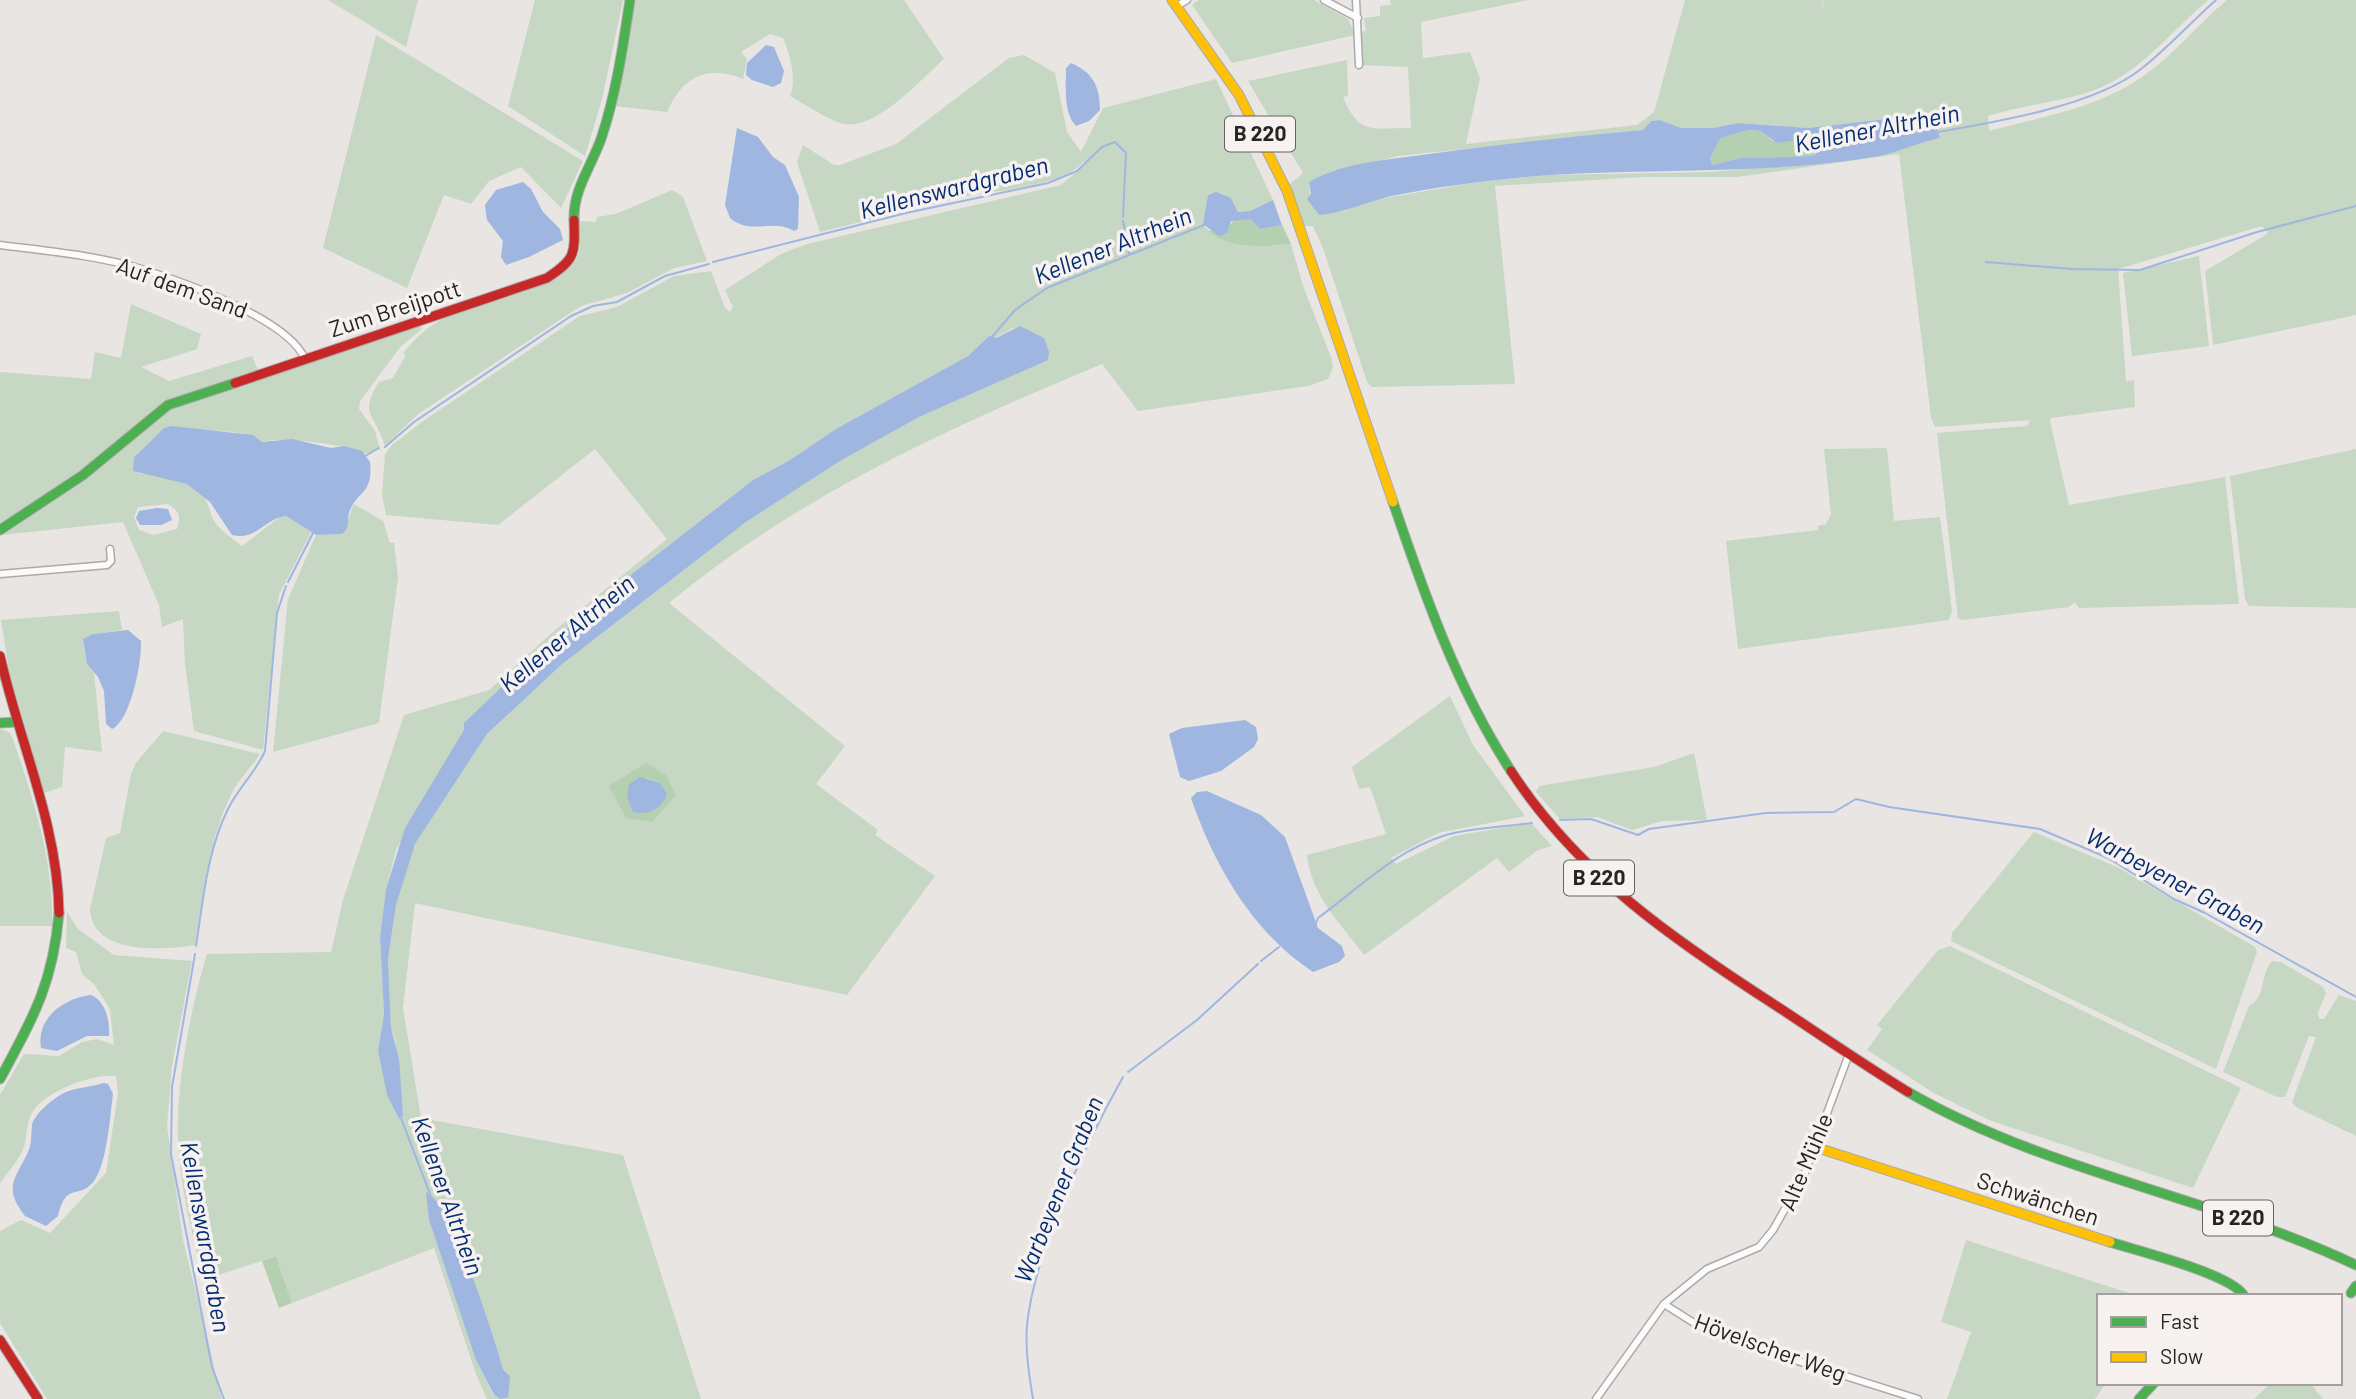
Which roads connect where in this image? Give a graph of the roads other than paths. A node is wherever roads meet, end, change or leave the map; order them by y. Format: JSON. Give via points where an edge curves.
{"nodes":[{"id":1,"x":630,"y":0,"type":"edge"},
{"id":2,"x":1187,"y":0,"type":"edge"},
{"id":3,"x":1324,"y":0,"type":"edge"},
{"id":4,"x":1356,"y":0,"type":"edge"},
{"id":5,"x":1175,"y":3,"type":"edge"},
{"id":6,"x":1357,"y":18,"type":"junction"},
{"id":7,"x":1359,"y":65,"type":"dead end"},
{"id":8,"x":0,"y":245,"type":"edge"},
{"id":9,"x":305,"y":359,"type":"junction"},
{"id":10,"x":0,"y":530,"type":"edge"},
{"id":11,"x":110,"y":549,"type":"dead end"},
{"id":12,"x":0,"y":574,"type":"edge"},
{"id":13,"x":0,"y":656,"type":"edge"},
{"id":14,"x":16,"y":722,"type":"junction"},
{"id":15,"x":0,"y":723,"type":"edge"},
{"id":16,"x":1849,"y":1054,"type":"junction"},
{"id":17,"x":0,"y":1079,"type":"edge"},
{"id":18,"x":1815,"y":1147,"type":"junction"},
{"id":19,"x":2341,"y":1257,"type":"junction"},
{"id":20,"x":2356,"y":1265,"type":"edge"},
{"id":21,"x":2356,"y":1272,"type":"edge"},
{"id":22,"x":2243,"y":1294,"type":"edge"},
{"id":23,"x":1664,"y":1304,"type":"junction"},
{"id":24,"x":0,"y":1340,"type":"edge"},
{"id":25,"x":2152,"y":1385,"type":"edge"},
{"id":26,"x":38,"y":1399,"type":"edge"},
{"id":27,"x":1596,"y":1399,"type":"edge"},
{"id":28,"x":1918,"y":1399,"type":"edge"},
{"id":29,"x":2138,"y":1399,"type":"edge"}],
"edges":[{"from":1,"to":9,"type":"street","name":"Zum Breijpott","via":[[601,138],[573,202],[577,240],[566,265],[547,278]]},
{"from":2,"to":5,"type":"street"},
{"from":3,"to":6,"type":"street"},
{"from":4,"to":6,"type":"street"},
{"from":5,"to":16,"type":"street","number":"B 220","via":[[1239,95],[1270,154],[1297,216],[1434,622],[1478,721],[1524,795],[1600,879],[1649,920]]},
{"from":6,"to":7,"type":"street"},
{"from":8,"to":9,"type":"street","name":"Auf dem Sand","via":[[109,261],[157,275],[256,314],[288,337]]},
{"from":9,"to":10,"type":"street","name":"Zum Breijpott","via":[[168,405],[83,475]]},
{"from":11,"to":12,"type":"street","via":[[107,565]]},
{"from":13,"to":14,"type":"street"},
{"from":14,"to":15,"type":"street"},
{"from":14,"to":17,"type":"street","via":[[51,835],[61,901],[55,958],[43,997]]},
{"from":16,"to":18,"type":"street","name":"Alte Mühle"},
{"from":16,"to":19,"type":"street","number":"B 220","via":[[1982,1131]]},
{"from":18,"to":22,"type":"street","name":"Schwänchen","via":[[2221,1278]]},
{"from":18,"to":23,"type":"street","name":"Alte Mühle","via":[[1788,1209],[1759,1247],[1707,1269]]},
{"from":19,"to":20,"type":"street","number":"B 220"},
{"from":19,"to":21,"type":"street"},
{"from":23,"to":27,"type":"street","name":"Alte Mühle"},
{"from":23,"to":28,"type":"street","name":"Hövelscher Weg","via":[[1730,1339]]},
{"from":24,"to":26,"type":"street"},
{"from":25,"to":29,"type":"street"}]}
